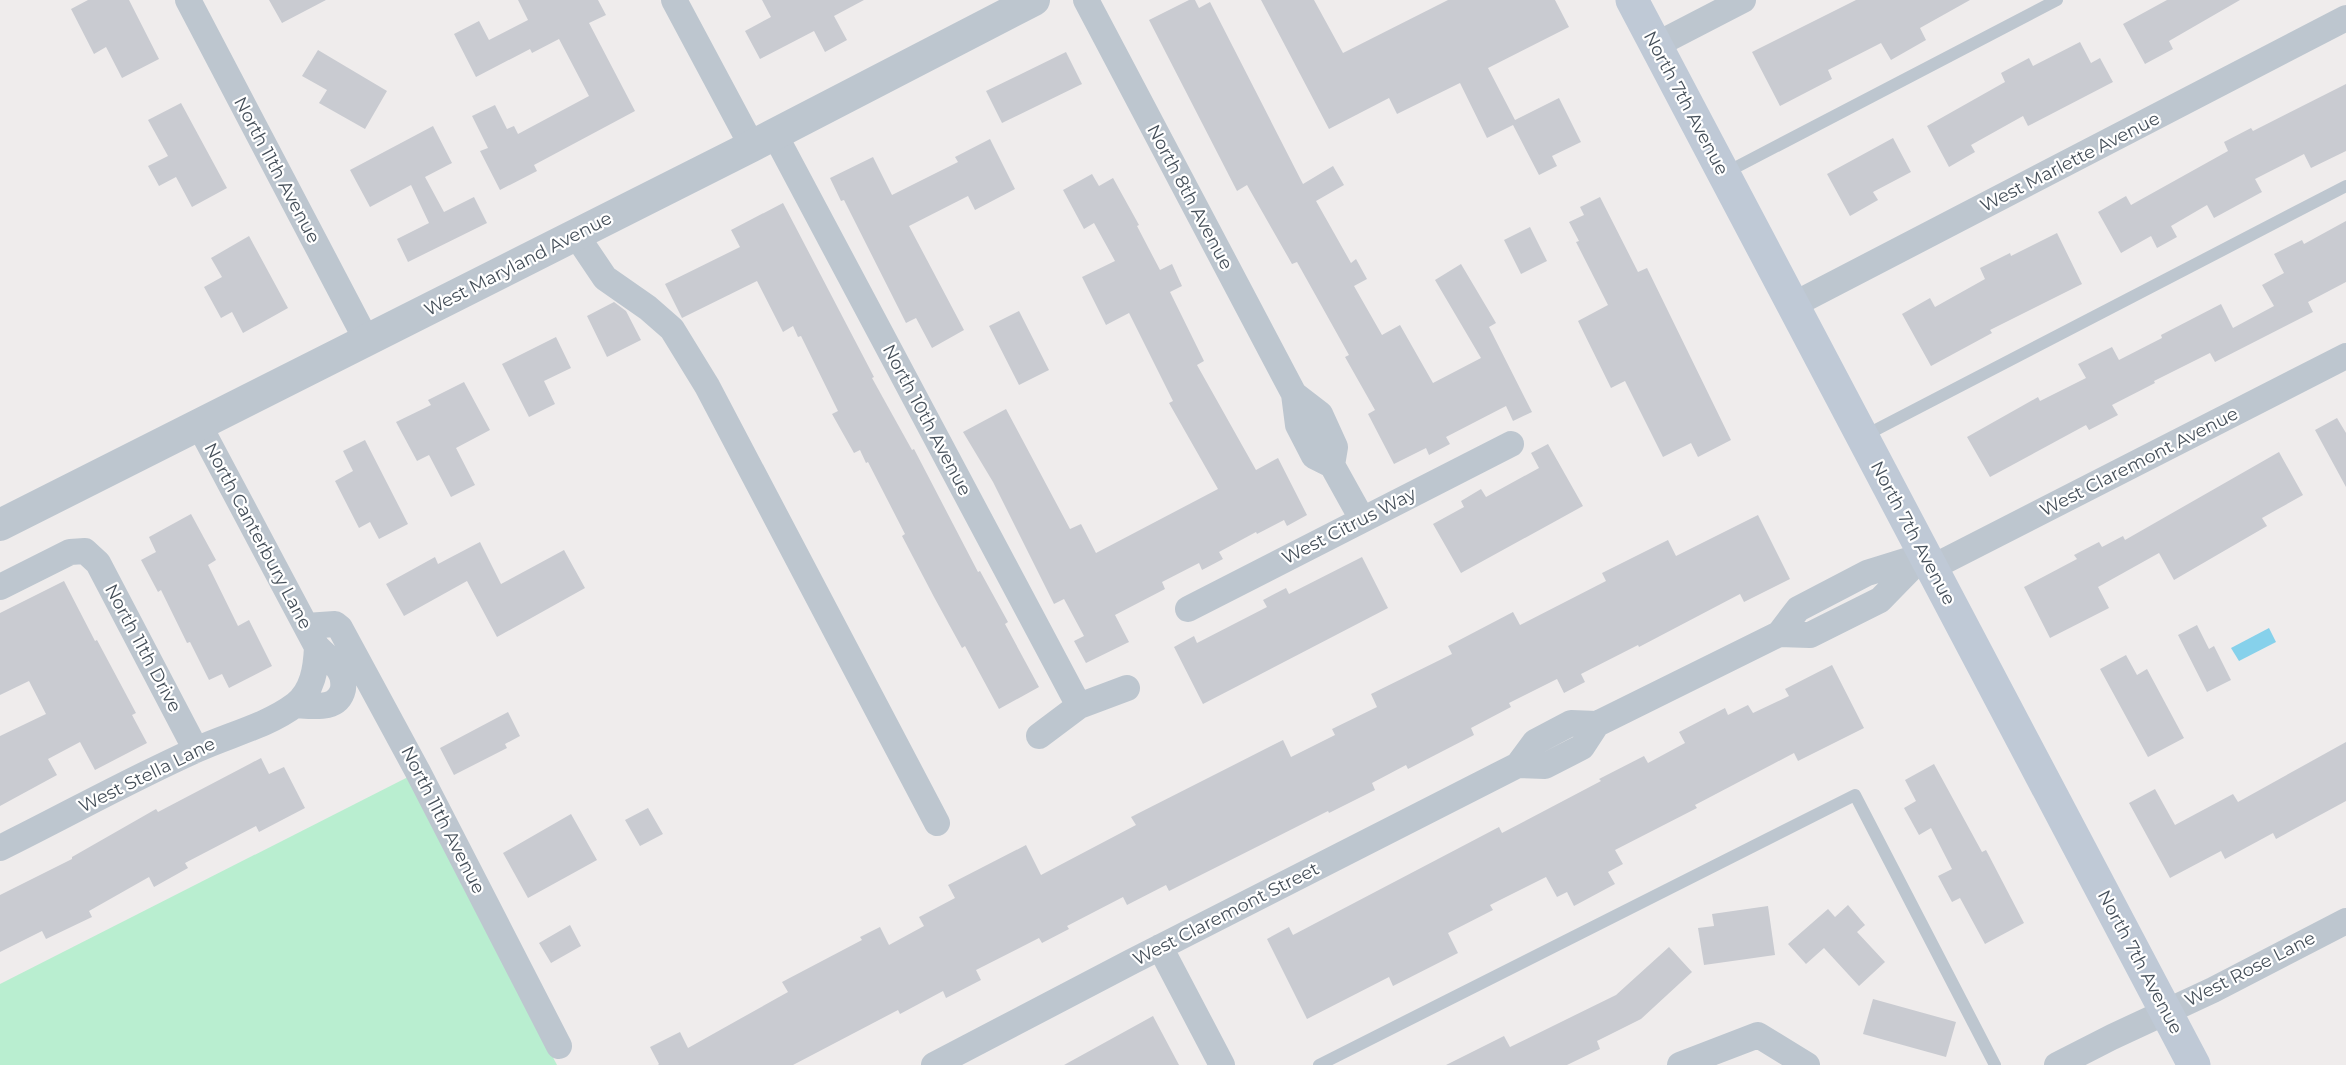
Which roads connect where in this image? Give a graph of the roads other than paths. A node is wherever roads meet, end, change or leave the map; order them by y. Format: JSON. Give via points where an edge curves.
{"nodes":[{"id":1,"x":188,"y":0,"type":"edge"},
{"id":2,"x":674,"y":0,"type":"edge"},
{"id":3,"x":1034,"y":0,"type":"edge"},
{"id":4,"x":1086,"y":0,"type":"edge"},
{"id":5,"x":1632,"y":0,"type":"edge"},
{"id":6,"x":1743,"y":0,"type":"edge"},
{"id":7,"x":2057,"y":0,"type":"edge"},
{"id":8,"x":2346,"y":18,"type":"edge"},
{"id":9,"x":1656,"y":45,"type":"junction"},
{"id":10,"x":763,"y":140,"type":"junction"},
{"id":11,"x":1724,"y":174,"type":"junction"},
{"id":12,"x":2346,"y":186,"type":"edge"},
{"id":13,"x":576,"y":235,"type":"junction"},
{"id":14,"x":1793,"y":305,"type":"junction"},
{"id":15,"x":366,"y":340,"type":"junction"},
{"id":16,"x":2346,"y":356,"type":"edge"},
{"id":17,"x":199,"y":425,"type":"junction"},
{"id":18,"x":1862,"y":437,"type":"junction"},
{"id":19,"x":1511,"y":444,"type":"dead end"},
{"id":20,"x":1362,"y":519,"type":"junction"},
{"id":21,"x":0,"y":525,"type":"edge"},
{"id":22,"x":1928,"y":562,"type":"junction"},
{"id":23,"x":0,"y":587,"type":"edge"},
{"id":24,"x":1815,"y":600,"type":"junction"},
{"id":25,"x":1188,"y":609,"type":"dead end"},
{"id":26,"x":1828,"y":626,"type":"junction"},
{"id":27,"x":1779,"y":634,"type":"junction"},
{"id":28,"x":312,"y":636,"type":"junction"},
{"id":29,"x":1127,"y":688,"type":"dead end"},
{"id":30,"x":1078,"y":706,"type":"junction"},
{"id":31,"x":1039,"y":736,"type":"dead end"},
{"id":32,"x":196,"y":750,"type":"junction"},
{"id":33,"x":937,"y":823,"type":"dead end"},
{"id":34,"x":0,"y":848,"type":"edge"},
{"id":35,"x":2346,"y":921,"type":"edge"},
{"id":36,"x":1160,"y":947,"type":"junction"},
{"id":37,"x":2165,"y":1011,"type":"junction"},
{"id":38,"x":558,"y":1046,"type":"dead end"},
{"id":39,"x":1692,"y":1062,"type":"edge"},
{"id":40,"x":934,"y":1065,"type":"edge"},
{"id":41,"x":1222,"y":1065,"type":"edge"},
{"id":42,"x":1319,"y":1065,"type":"edge"},
{"id":43,"x":1807,"y":1065,"type":"edge"},
{"id":44,"x":1995,"y":1065,"type":"edge"},
{"id":45,"x":2057,"y":1065,"type":"edge"},
{"id":46,"x":2194,"y":1065,"type":"edge"}],
"edges":[{"from":1,"to":15,"type":"street","name":"North 11th Avenue"},
{"from":2,"to":10,"type":"street","name":"North 10th Avenue"},
{"from":3,"to":10,"type":"street","name":"West Maryland Avenue"},
{"from":4,"to":20,"type":"street","name":"North 8th Avenue","via":[[1294,394],[1320,414],[1335,447],[1332,465]]},
{"from":5,"to":9,"type":"main road","name":"North 7th Avenue"},
{"from":6,"to":9,"type":"street"},
{"from":7,"to":11,"type":"lane"},
{"from":8,"to":14,"type":"street","name":"West Marlette Avenue"},
{"from":9,"to":11,"type":"main road","name":"North 7th Avenue"},
{"from":10,"to":13,"type":"street","name":"West Maryland Avenue"},
{"from":10,"to":30,"type":"street","name":"North 10th Avenue"},
{"from":11,"to":14,"type":"main road","name":"North 7th Avenue"},
{"from":12,"to":18,"type":"lane"},
{"from":13,"to":15,"type":"street","name":"West Maryland Avenue"},
{"from":13,"to":33,"type":"street","via":[[604,278],[672,329],[707,386]]},
{"from":14,"to":18,"type":"main road","name":"North 7th Avenue"},
{"from":15,"to":17,"type":"street","name":"West Maryland Avenue"},
{"from":16,"to":22,"type":"street","name":"West Claremont Avenue"},
{"from":17,"to":21,"type":"street","name":"West Maryland Avenue"},
{"from":17,"to":28,"type":"street","name":"North Canterbury Lane"},
{"from":18,"to":22,"type":"main road","name":"North 7th Avenue"},
{"from":19,"to":20,"type":"street","name":"West Citrus Way"},
{"from":20,"to":25,"type":"street","name":"West Citrus Way"},
{"from":22,"to":24,"type":"street","name":"West Claremont Street","via":[[1867,573]]},
{"from":22,"to":26,"type":"street","name":"West Claremont Street","via":[[1880,600]]},
{"from":22,"to":37,"type":"main road","name":"North 7th Avenue"},
{"from":23,"to":32,"type":"street","name":"North 11th Drive","via":[[70,552],[85,550],[98,563]]},
{"from":24,"to":26,"type":"street"},
{"from":24,"to":27,"type":"street","name":"West Claremont Street","via":[[1798,609]]},
{"from":26,"to":27,"type":"street","name":"West Claremont Street","via":[[1810,635]]},
{"from":27,"to":36,"type":"street","name":"West Claremont Street","via":[[1597,724],[1571,723],[1535,742],[1518,765]]},
{"from":28,"to":32,"type":"street","name":"West Stella Lane","via":[[338,667],[344,682],[341,697],[321,707],[295,705]]},
{"from":28,"to":38,"type":"street","name":"North 11th Avenue","via":[[335,624],[340,628]]},
{"from":29,"to":30,"type":"street"},
{"from":30,"to":31,"type":"street"},
{"from":32,"to":34,"type":"street","name":"West Stella Lane"},
{"from":35,"to":37,"type":"street","name":"West Rose Lane"},
{"from":36,"to":40,"type":"street","name":"West Claremont Street"},
{"from":36,"to":41,"type":"street"},
{"from":37,"to":45,"type":"street","name":"West Rose Lane"},
{"from":37,"to":46,"type":"main road","name":"North 7th Avenue"},
{"from":39,"to":43,"type":"street","via":[[1758,1035]]},
{"from":42,"to":44,"type":"lane","via":[[1855,795]]}]}
